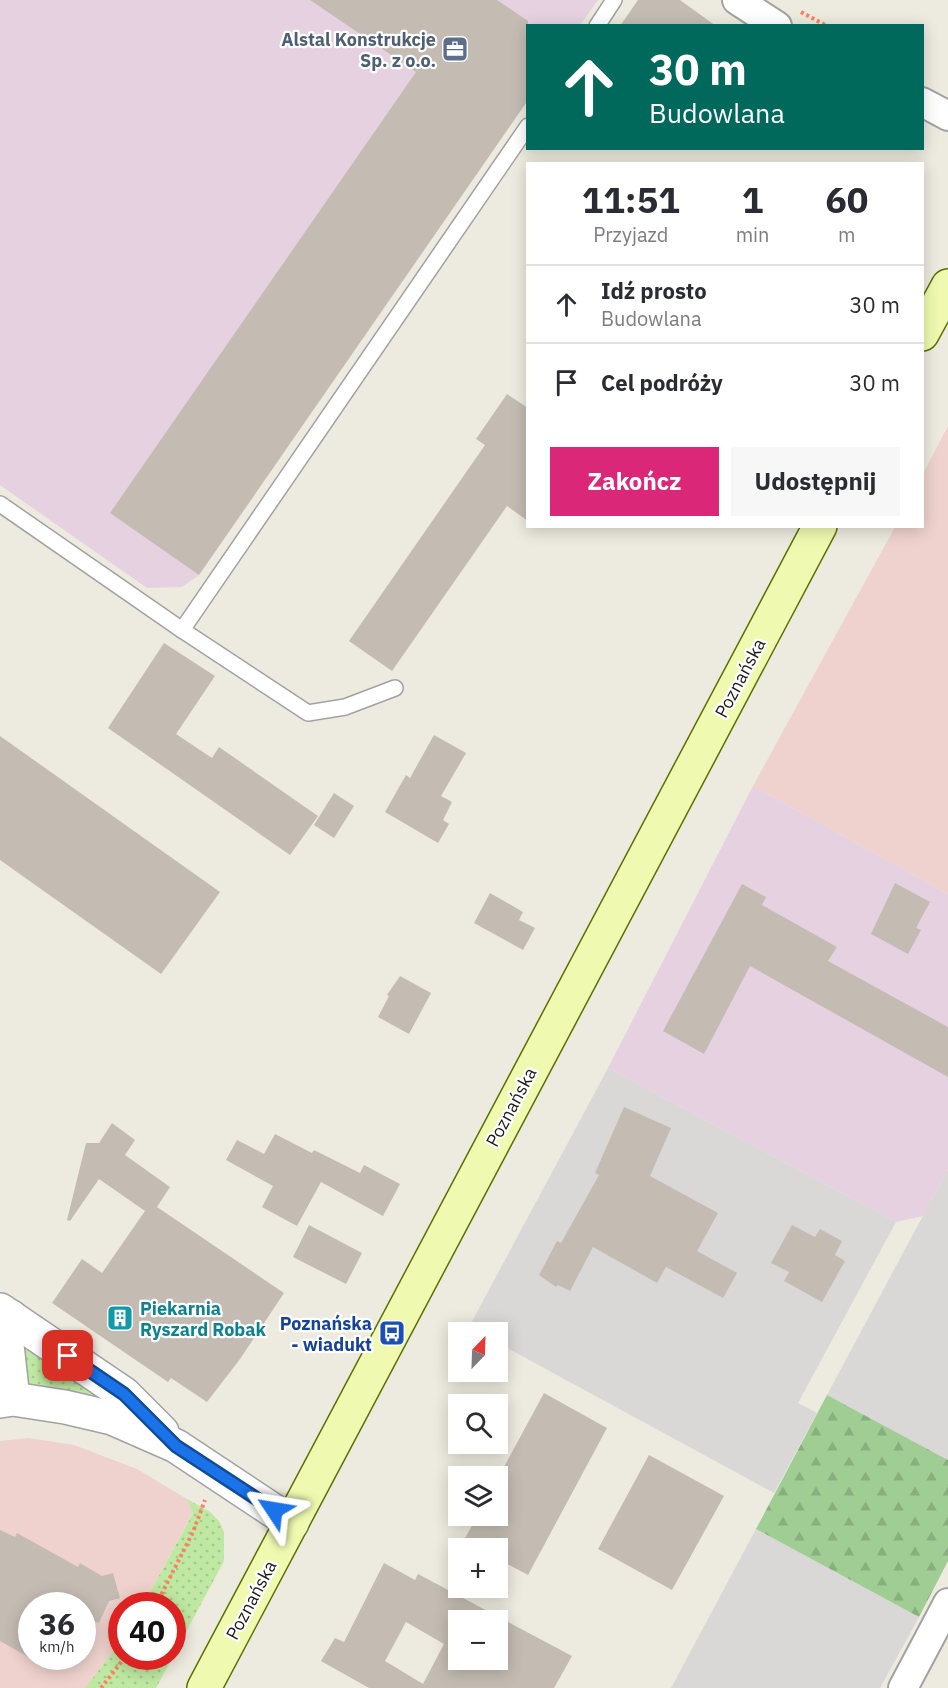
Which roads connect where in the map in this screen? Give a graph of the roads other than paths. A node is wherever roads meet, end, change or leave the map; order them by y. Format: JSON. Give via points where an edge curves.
{"nodes":[{"id":1,"x":614,"y":0,"type":"edge"},
{"id":2,"x":737,"y":0,"type":"edge"},
{"id":3,"x":598,"y":24,"type":"edge"},
{"id":4,"x":774,"y":24,"type":"edge"},
{"id":5,"x":924,"y":103,"type":"edge"},
{"id":6,"x":948,"y":116,"type":"edge"},
{"id":7,"x":526,"y":129,"type":"edge"},
{"id":8,"x":948,"y":286,"type":"edge"},
{"id":9,"x":924,"y":330,"type":"edge"},
{"id":10,"x":0,"y":504,"type":"edge"},
{"id":11,"x":819,"y":528,"type":"edge"},
{"id":12,"x":182,"y":630,"type":"junction"},
{"id":13,"x":395,"y":688,"type":"dead end"},
{"id":14,"x":6,"y":1313,"type":"edge"},
{"id":15,"x":6,"y":1400,"type":"edge"},
{"id":16,"x":176,"y":1446,"type":"junction"},
{"id":17,"x":292,"y":1523,"type":"junction"},
{"id":18,"x":948,"y":1603,"type":"edge"},
{"id":19,"x":204,"y":1688,"type":"edge"},
{"id":20,"x":903,"y":1688,"type":"edge"}],
"edges":[{"from":1,"to":3,"type":"lane"},
{"from":2,"to":4,"type":"street"},
{"from":5,"to":6,"type":"street"},
{"from":7,"to":12,"type":"lane"},
{"from":8,"to":9,"type":"main road"},
{"from":10,"to":12,"type":"lane"},
{"from":11,"to":17,"type":"main road","name":"Poznańska"},
{"from":12,"to":13,"type":"lane","via":[[308,712],[345,707]]},
{"from":14,"to":15,"type":"street"},
{"from":14,"to":16,"type":"street","via":[[124,1394]]},
{"from":15,"to":16,"type":"street","via":[[112,1418]]},
{"from":16,"to":17,"type":"street"},
{"from":17,"to":19,"type":"main road","name":"Poznańska"},
{"from":18,"to":20,"type":"street"}]}
